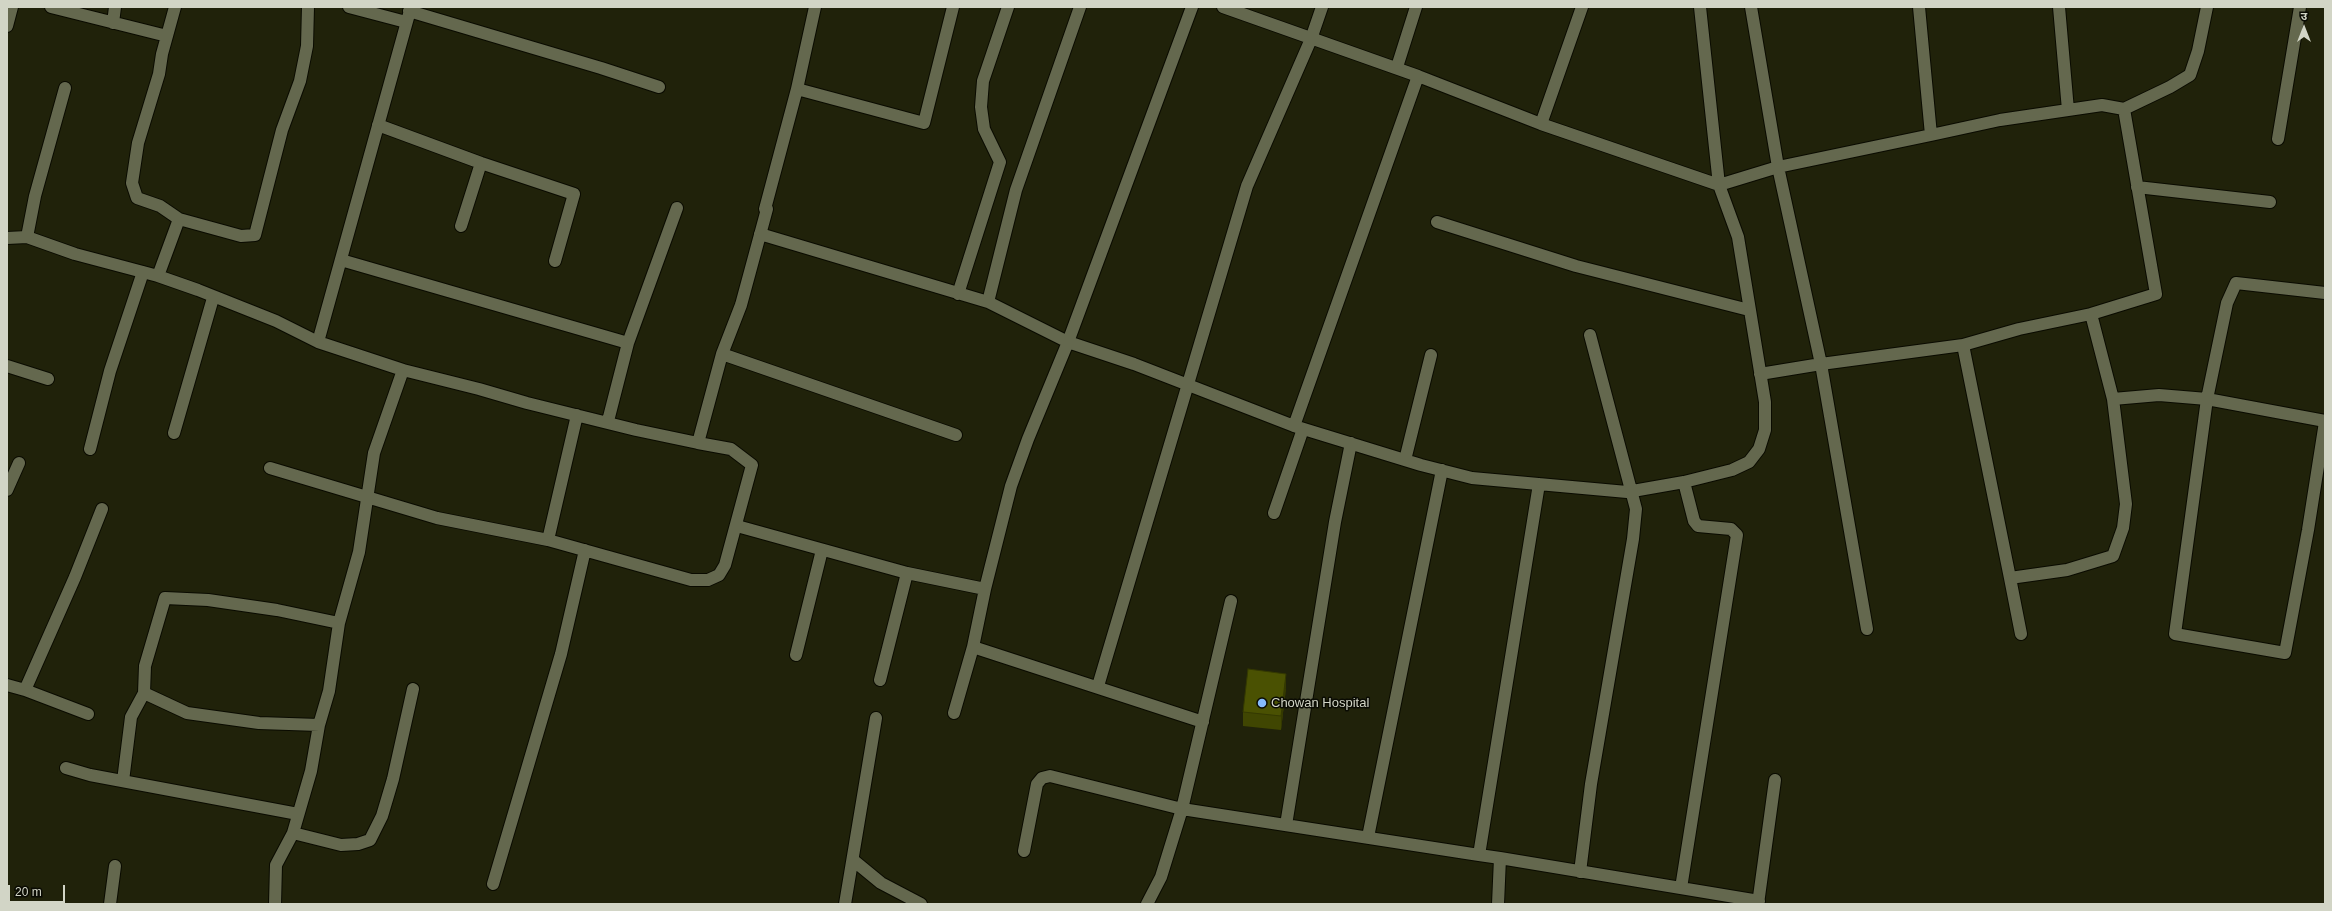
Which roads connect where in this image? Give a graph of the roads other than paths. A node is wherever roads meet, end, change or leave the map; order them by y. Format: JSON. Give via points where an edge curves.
{"nodes":[{"id":1,"x":12,"y":7,"type":"edge"},
{"id":2,"x":51,"y":7,"type":"edge"},
{"id":3,"x":115,"y":7,"type":"edge"},
{"id":4,"x":175,"y":7,"type":"edge"},
{"id":5,"x":308,"y":7,"type":"edge"},
{"id":6,"x":349,"y":7,"type":"edge"},
{"id":7,"x":815,"y":7,"type":"edge"},
{"id":8,"x":953,"y":7,"type":"edge"},
{"id":9,"x":1008,"y":7,"type":"edge"},
{"id":10,"x":1080,"y":7,"type":"edge"},
{"id":11,"x":1192,"y":7,"type":"edge"},
{"id":12,"x":1223,"y":7,"type":"edge"},
{"id":13,"x":1322,"y":7,"type":"edge"},
{"id":14,"x":1416,"y":7,"type":"edge"},
{"id":15,"x":1582,"y":7,"type":"edge"},
{"id":16,"x":1700,"y":7,"type":"edge"},
{"id":17,"x":1751,"y":7,"type":"edge"},
{"id":18,"x":1919,"y":7,"type":"edge"},
{"id":19,"x":2059,"y":7,"type":"edge"},
{"id":20,"x":2207,"y":7,"type":"edge"},
{"id":21,"x":2300,"y":7,"type":"edge"},
{"id":22,"x":409,"y":13,"type":"edge"},
{"id":23,"x":113,"y":23,"type":"junction"},
{"id":24,"x":7,"y":26,"type":"edge"},
{"id":25,"x":167,"y":36,"type":"junction"},
{"id":26,"x":1311,"y":39,"type":"junction"},
{"id":27,"x":1397,"y":67,"type":"junction"},
{"id":28,"x":1418,"y":76,"type":"junction"},
{"id":29,"x":65,"y":88,"type":"dead end"},
{"id":30,"x":659,"y":88,"type":"dead end"},
{"id":31,"x":797,"y":89,"type":"junction"},
{"id":32,"x":2124,"y":109,"type":"junction"},
{"id":33,"x":2068,"y":110,"type":"junction"},
{"id":34,"x":1541,"y":124,"type":"junction"},
{"id":35,"x":378,"y":125,"type":"junction"},
{"id":36,"x":1931,"y":135,"type":"junction"},
{"id":37,"x":2278,"y":139,"type":"dead end"},
{"id":38,"x":481,"y":163,"type":"junction"},
{"id":39,"x":1778,"y":168,"type":"junction"},
{"id":40,"x":1719,"y":185,"type":"junction"},
{"id":41,"x":2137,"y":187,"type":"junction"},
{"id":42,"x":2270,"y":202,"type":"dead end"},
{"id":43,"x":676,"y":208,"type":"dead end"},
{"id":44,"x":179,"y":219,"type":"junction"},
{"id":45,"x":1438,"y":222,"type":"dead end"},
{"id":46,"x":461,"y":226,"type":"dead end"},
{"id":47,"x":760,"y":234,"type":"junction"},
{"id":48,"x":27,"y":237,"type":"junction"},
{"id":49,"x":7,"y":238,"type":"edge"},
{"id":50,"x":342,"y":260,"type":"junction"},
{"id":51,"x":555,"y":261,"type":"dead end"},
{"id":52,"x":143,"y":272,"type":"junction"},
{"id":53,"x":158,"y":276,"type":"junction"},
{"id":54,"x":2325,"y":293,"type":"edge"},
{"id":55,"x":958,"y":294,"type":"junction"},
{"id":56,"x":213,"y":298,"type":"junction"},
{"id":57,"x":988,"y":302,"type":"junction"},
{"id":58,"x":1749,"y":310,"type":"junction"},
{"id":59,"x":2091,"y":314,"type":"junction"},
{"id":60,"x":1590,"y":335,"type":"dead end"},
{"id":61,"x":318,"y":342,"type":"junction"},
{"id":62,"x":1068,"y":342,"type":"junction"},
{"id":63,"x":628,"y":343,"type":"junction"},
{"id":64,"x":1963,"y":345,"type":"junction"},
{"id":65,"x":722,"y":354,"type":"junction"},
{"id":66,"x":1431,"y":355,"type":"dead end"},
{"id":67,"x":1821,"y":364,"type":"junction"},
{"id":68,"x":7,"y":366,"type":"edge"},
{"id":69,"x":403,"y":370,"type":"junction"},
{"id":70,"x":1760,"y":374,"type":"junction"},
{"id":71,"x":48,"y":380,"type":"dead end"},
{"id":72,"x":1186,"y":385,"type":"junction"},
{"id":73,"x":2113,"y":399,"type":"junction"},
{"id":74,"x":2207,"y":399,"type":"junction"},
{"id":75,"x":577,"y":415,"type":"junction"},
{"id":76,"x":2325,"y":421,"type":"edge"},
{"id":77,"x":608,"y":422,"type":"junction"},
{"id":78,"x":1298,"y":427,"type":"junction"},
{"id":79,"x":174,"y":433,"type":"dead end"},
{"id":80,"x":956,"y":435,"type":"dead end"},
{"id":81,"x":698,"y":442,"type":"junction"},
{"id":82,"x":1352,"y":443,"type":"junction"},
{"id":83,"x":90,"y":449,"type":"dead end"},
{"id":84,"x":1405,"y":460,"type":"junction"},
{"id":85,"x":19,"y":463,"type":"dead end"},
{"id":86,"x":270,"y":468,"type":"dead end"},
{"id":87,"x":1442,"y":470,"type":"junction"},
{"id":88,"x":1684,"y":482,"type":"junction"},
{"id":89,"x":1539,"y":484,"type":"junction"},
{"id":90,"x":7,"y":490,"type":"edge"},
{"id":91,"x":1632,"y":491,"type":"junction"},
{"id":92,"x":366,"y":496,"type":"junction"},
{"id":93,"x":102,"y":509,"type":"dead end"},
{"id":94,"x":1274,"y":513,"type":"dead end"},
{"id":95,"x":737,"y":526,"type":"junction"},
{"id":96,"x":548,"y":540,"type":"junction"},
{"id":97,"x":585,"y":550,"type":"junction"},
{"id":98,"x":822,"y":550,"type":"junction"},
{"id":99,"x":907,"y":573,"type":"junction"},
{"id":100,"x":2010,"y":578,"type":"junction"},
{"id":101,"x":986,"y":589,"type":"junction"},
{"id":102,"x":1231,"y":601,"type":"dead end"},
{"id":103,"x":339,"y":623,"type":"junction"},
{"id":104,"x":1867,"y":629,"type":"dead end"},
{"id":105,"x":2021,"y":634,"type":"dead end"},
{"id":106,"x":973,"y":647,"type":"junction"},
{"id":107,"x":796,"y":654,"type":"dead end"},
{"id":108,"x":880,"y":680,"type":"dead end"},
{"id":109,"x":7,"y":685,"type":"edge"},
{"id":110,"x":1098,"y":686,"type":"junction"},
{"id":111,"x":413,"y":689,"type":"dead end"},
{"id":112,"x":25,"y":690,"type":"junction"},
{"id":113,"x":144,"y":693,"type":"junction"},
{"id":114,"x":954,"y":713,"type":"dead end"},
{"id":115,"x":88,"y":714,"type":"dead end"},
{"id":116,"x":876,"y":718,"type":"dead end"},
{"id":117,"x":1203,"y":722,"type":"junction"},
{"id":118,"x":319,"y":725,"type":"junction"},
{"id":119,"x":66,"y":768,"type":"dead end"},
{"id":120,"x":1775,"y":780,"type":"dead end"},
{"id":121,"x":123,"y":781,"type":"junction"},
{"id":122,"x":1182,"y":809,"type":"junction"},
{"id":123,"x":298,"y":814,"type":"junction"},
{"id":124,"x":1286,"y":825,"type":"junction"},
{"id":125,"x":293,"y":833,"type":"junction"},
{"id":126,"x":1368,"y":837,"type":"junction"},
{"id":127,"x":1024,"y":850,"type":"dead end"},
{"id":128,"x":1479,"y":855,"type":"junction"},
{"id":129,"x":1500,"y":858,"type":"junction"},
{"id":130,"x":853,"y":860,"type":"junction"},
{"id":131,"x":115,"y":866,"type":"dead end"},
{"id":132,"x":1580,"y":872,"type":"junction"},
{"id":133,"x":493,"y":884,"type":"dead end"},
{"id":134,"x":1681,"y":888,"type":"junction"},
{"id":135,"x":1758,"y":902,"type":"edge"},
{"id":136,"x":110,"y":904,"type":"edge"},
{"id":137,"x":275,"y":904,"type":"edge"},
{"id":138,"x":844,"y":904,"type":"edge"},
{"id":139,"x":921,"y":904,"type":"edge"},
{"id":140,"x":1147,"y":904,"type":"edge"},
{"id":141,"x":1498,"y":904,"type":"edge"}],
"edges":[{"from":1,"to":24,"type":"street"},
{"from":2,"to":23,"type":"street"},
{"from":3,"to":23,"type":"street"},
{"from":4,"to":25,"type":"street"},
{"from":5,"to":44,"type":"street","via":[[307,46],[300,81],[282,130],[255,235],[241,236]]},
{"from":6,"to":22,"type":"street"},
{"from":7,"to":31,"type":"street"},
{"from":8,"to":31,"type":"street","via":[[924,123]]},
{"from":9,"to":55,"type":"street","via":[[983,81],[981,107],[984,129],[1000,162]]},
{"from":10,"to":57,"type":"street","via":[[1016,190]]},
{"from":11,"to":62,"type":"street"},
{"from":12,"to":26,"type":"street"},
{"from":13,"to":26,"type":"street"},
{"from":14,"to":27,"type":"street"},
{"from":15,"to":34,"type":"street"},
{"from":16,"to":40,"type":"street"},
{"from":17,"to":39,"type":"street"},
{"from":18,"to":36,"type":"street"},
{"from":19,"to":33,"type":"street"},
{"from":20,"to":32,"type":"street","via":[[2190,75],[2170,88]]},
{"from":21,"to":37,"type":"street"},
{"from":22,"to":30,"type":"street","via":[[601,68]]},
{"from":22,"to":35,"type":"street"},
{"from":23,"to":25,"type":"street"},
{"from":25,"to":44,"type":"street","via":[[159,74],[138,143],[132,183],[136,198],[160,206]]},
{"from":26,"to":27,"type":"street"},
{"from":26,"to":72,"type":"street","via":[[1247,186]]},
{"from":27,"to":28,"type":"street"},
{"from":28,"to":34,"type":"street"},
{"from":28,"to":78,"type":"street"},
{"from":29,"to":48,"type":"street","via":[[35,196]]},
{"from":31,"to":47,"type":"street"},
{"from":32,"to":33,"type":"street","via":[[2102,105]]},
{"from":32,"to":41,"type":"street"},
{"from":33,"to":36,"type":"street","via":[[2000,120]]},
{"from":34,"to":40,"type":"street"},
{"from":35,"to":38,"type":"street"},
{"from":35,"to":50,"type":"street"},
{"from":36,"to":39,"type":"street"},
{"from":38,"to":46,"type":"street"},
{"from":38,"to":51,"type":"street","via":[[574,194]]},
{"from":39,"to":40,"type":"street"},
{"from":39,"to":67,"type":"street"},
{"from":40,"to":58,"type":"street","via":[[1738,237]]},
{"from":41,"to":42,"type":"street"},
{"from":41,"to":59,"type":"street","via":[[2156,294]]},
{"from":43,"to":63,"type":"street"},
{"from":44,"to":53,"type":"street"},
{"from":45,"to":58,"type":"street","via":[[1576,266]]},
{"from":47,"to":55,"type":"street"},
{"from":47,"to":65,"type":"street","via":[[741,304]]},
{"from":48,"to":49,"type":"street"},
{"from":48,"to":52,"type":"street","via":[[75,254]]},
{"from":50,"to":61,"type":"street"},
{"from":50,"to":63,"type":"street"},
{"from":52,"to":53,"type":"street"},
{"from":52,"to":83,"type":"street","via":[[110,371]]},
{"from":53,"to":56,"type":"street"},
{"from":54,"to":74,"type":"street","via":[[2236,283],[2227,303]]},
{"from":55,"to":57,"type":"street"},
{"from":56,"to":61,"type":"street","via":[[276,321]]},
{"from":56,"to":79,"type":"street"},
{"from":57,"to":62,"type":"street"},
{"from":58,"to":70,"type":"street"},
{"from":59,"to":64,"type":"street","via":[[2019,329]]},
{"from":59,"to":73,"type":"street"},
{"from":60,"to":91,"type":"street"},
{"from":61,"to":69,"type":"street"},
{"from":62,"to":72,"type":"street"},
{"from":62,"to":101,"type":"street","via":[[1036,417],[1011,486]]},
{"from":63,"to":77,"type":"street"},
{"from":64,"to":67,"type":"street"},
{"from":64,"to":100,"type":"street"},
{"from":65,"to":80,"type":"street"},
{"from":65,"to":81,"type":"street"},
{"from":66,"to":84,"type":"street"},
{"from":67,"to":70,"type":"street"},
{"from":67,"to":104,"type":"street"},
{"from":68,"to":71,"type":"street"},
{"from":69,"to":75,"type":"street"},
{"from":69,"to":92,"type":"street","via":[[374,453]]},
{"from":70,"to":88,"type":"street","via":[[1765,402],[1765,430],[1759,449],[1749,462],[1732,470]]},
{"from":72,"to":78,"type":"street"},
{"from":72,"to":110,"type":"street"},
{"from":73,"to":74,"type":"street","via":[[2159,394]]},
{"from":73,"to":100,"type":"street","via":[[2126,504],[2123,528],[2113,556],[2068,570]]},
{"from":74,"to":76,"type":"street"},
{"from":74,"to":76,"type":"street","via":[[2175,634],[2285,653]]},
{"from":75,"to":77,"type":"street"},
{"from":75,"to":96,"type":"street"},
{"from":77,"to":81,"type":"street"},
{"from":78,"to":82,"type":"street"},
{"from":78,"to":94,"type":"street"},
{"from":81,"to":95,"type":"street","via":[[731,449],[752,465]]},
{"from":82,"to":84,"type":"street"},
{"from":82,"to":124,"type":"street","via":[[1335,522]]},
{"from":84,"to":87,"type":"street"},
{"from":85,"to":90,"type":"street"},
{"from":86,"to":92,"type":"street"},
{"from":87,"to":89,"type":"street","via":[[1472,478]]},
{"from":87,"to":126,"type":"street"},
{"from":88,"to":91,"type":"street"},
{"from":88,"to":134,"type":"street","via":[[1694,521],[1698,526],[1731,529],[1737,535]]},
{"from":89,"to":91,"type":"street"},
{"from":89,"to":128,"type":"street"},
{"from":91,"to":132,"type":"street","via":[[1636,509],[1633,539],[1591,784]]},
{"from":92,"to":96,"type":"street","via":[[437,518]]},
{"from":92,"to":103,"type":"street","via":[[359,552]]},
{"from":93,"to":112,"type":"street"},
{"from":95,"to":97,"type":"street","via":[[725,565],[719,575],[708,580],[691,580]]},
{"from":95,"to":98,"type":"street"},
{"from":96,"to":97,"type":"street"},
{"from":97,"to":133,"type":"street","via":[[561,654]]},
{"from":98,"to":99,"type":"street"},
{"from":98,"to":107,"type":"street"},
{"from":99,"to":101,"type":"street"},
{"from":99,"to":108,"type":"street"},
{"from":100,"to":105,"type":"street"},
{"from":101,"to":106,"type":"street"},
{"from":102,"to":117,"type":"street"},
{"from":103,"to":113,"type":"street","via":[[277,610],[208,600],[165,598],[145,666]]},
{"from":103,"to":118,"type":"street","via":[[329,691]]},
{"from":106,"to":110,"type":"street"},
{"from":106,"to":114,"type":"street"},
{"from":109,"to":112,"type":"street"},
{"from":110,"to":117,"type":"street"},
{"from":111,"to":125,"type":"street","via":[[393,779],[382,816],[370,840],[341,845]]},
{"from":112,"to":115,"type":"street"},
{"from":113,"to":118,"type":"street","via":[[187,713],[258,724]]},
{"from":113,"to":121,"type":"street","via":[[132,717]]},
{"from":116,"to":130,"type":"street"},
{"from":117,"to":122,"type":"street"},
{"from":118,"to":123,"type":"street","via":[[311,771]]},
{"from":119,"to":121,"type":"street"},
{"from":120,"to":135,"type":"street"},
{"from":121,"to":123,"type":"street"},
{"from":122,"to":124,"type":"street"},
{"from":122,"to":127,"type":"street","via":[[1050,776],[1042,778],[1037,784]]},
{"from":122,"to":140,"type":"street","via":[[1161,877]]},
{"from":123,"to":125,"type":"street"},
{"from":124,"to":126,"type":"street"},
{"from":125,"to":137,"type":"street","via":[[276,865]]},
{"from":126,"to":128,"type":"street"},
{"from":128,"to":129,"type":"street"},
{"from":129,"to":132,"type":"street"},
{"from":129,"to":141,"type":"street"},
{"from":130,"to":138,"type":"street"},
{"from":130,"to":139,"type":"street","via":[[881,883]]},
{"from":131,"to":136,"type":"street"},
{"from":132,"to":134,"type":"street"},
{"from":134,"to":135,"type":"street"}]}
